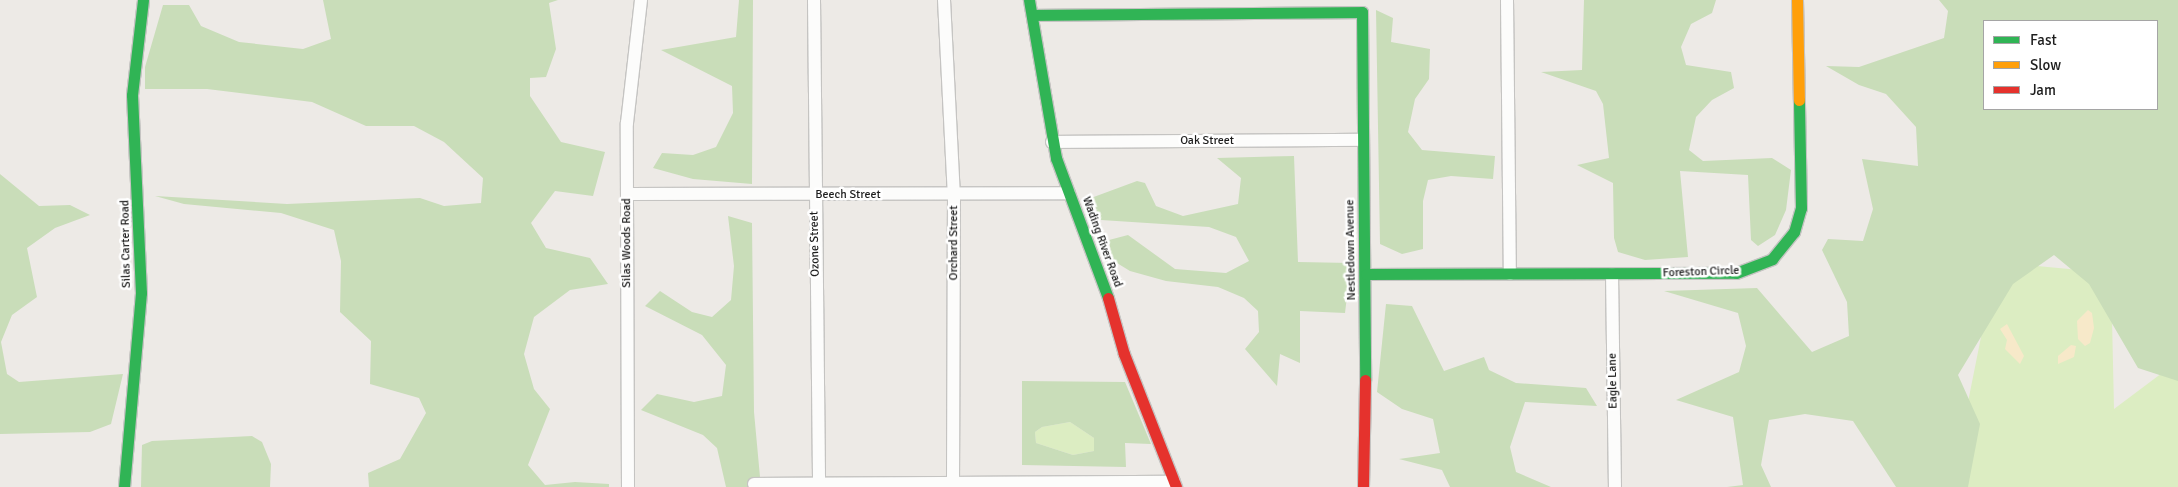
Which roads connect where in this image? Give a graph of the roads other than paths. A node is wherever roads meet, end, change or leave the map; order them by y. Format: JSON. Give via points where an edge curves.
{"nodes":[{"id":1,"x":143,"y":0,"type":"edge"},
{"id":2,"x":641,"y":0,"type":"edge"},
{"id":3,"x":814,"y":0,"type":"edge"},
{"id":4,"x":944,"y":0,"type":"edge"},
{"id":5,"x":1029,"y":0,"type":"edge"},
{"id":6,"x":1507,"y":0,"type":"edge"},
{"id":7,"x":1797,"y":0,"type":"edge"},
{"id":8,"x":1032,"y":15,"type":"junction"},
{"id":9,"x":1362,"y":140,"type":"junction"},
{"id":10,"x":1052,"y":142,"type":"junction"},
{"id":11,"x":1070,"y":193,"type":"junction"},
{"id":12,"x":627,"y":194,"type":"junction"},
{"id":13,"x":954,"y":195,"type":"junction"},
{"id":14,"x":815,"y":196,"type":"junction"},
{"id":15,"x":1366,"y":274,"type":"junction"},
{"id":16,"x":1510,"y":274,"type":"junction"},
{"id":17,"x":1612,"y":274,"type":"junction"},
{"id":18,"x":754,"y":484,"type":"dead end"},
{"id":19,"x":953,"y":484,"type":"edge"},
{"id":20,"x":1060,"y":484,"type":"edge"},
{"id":21,"x":1175,"y":484,"type":"edge"},
{"id":22,"x":818,"y":486,"type":"edge"},
{"id":23,"x":124,"y":487,"type":"edge"},
{"id":24,"x":628,"y":487,"type":"edge"},
{"id":25,"x":1363,"y":487,"type":"edge"},
{"id":26,"x":1615,"y":487,"type":"edge"}],
"edges":[{"from":1,"to":23,"type":"street","name":"Silas Carter Road","via":[[132,94],[141,292]]},
{"from":2,"to":12,"type":"street","name":"Silas Woods Road","via":[[628,123]]},
{"from":3,"to":14,"type":"street","name":"Ozone Street"},
{"from":4,"to":13,"type":"street","name":"Orchard Street"},
{"from":5,"to":8,"type":"street","name":"Wading River Road"},
{"from":6,"to":16,"type":"street"},
{"from":7,"to":17,"type":"street","name":"Foreston Circle","via":[[1801,208],[1794,232],[1785,247],[1763,263],[1736,273]]},
{"from":8,"to":9,"type":"street","name":"Nestledown Avenue","via":[[1362,12]]},
{"from":8,"to":10,"type":"street","name":"Wading River Road"},
{"from":9,"to":10,"type":"street","name":"Oak Street"},
{"from":9,"to":15,"type":"street","name":"Nestledown Avenue"},
{"from":10,"to":11,"type":"street","name":"Wading River Road"},
{"from":11,"to":13,"type":"street","name":"Beech Street"},
{"from":11,"to":21,"type":"street","name":"Wading River Road","via":[[1099,268],[1124,354]]},
{"from":12,"to":14,"type":"street","name":"Beech Street"},
{"from":12,"to":24,"type":"street","name":"Silas Woods Road"},
{"from":13,"to":14,"type":"street","name":"Beech Street"},
{"from":13,"to":19,"type":"street","name":"Orchard Street"},
{"from":14,"to":22,"type":"street","name":"Ozone Street"},
{"from":15,"to":16,"type":"street","name":"Foreston Circle"},
{"from":15,"to":25,"type":"street","name":"Nestledown Avenue"},
{"from":16,"to":17,"type":"street","name":"Foreston Circle"},
{"from":17,"to":26,"type":"street","name":"Eagle Lane"},
{"from":18,"to":22,"type":"street"},
{"from":19,"to":20,"type":"street"},
{"from":19,"to":22,"type":"street"},
{"from":20,"to":21,"type":"street"}]}
